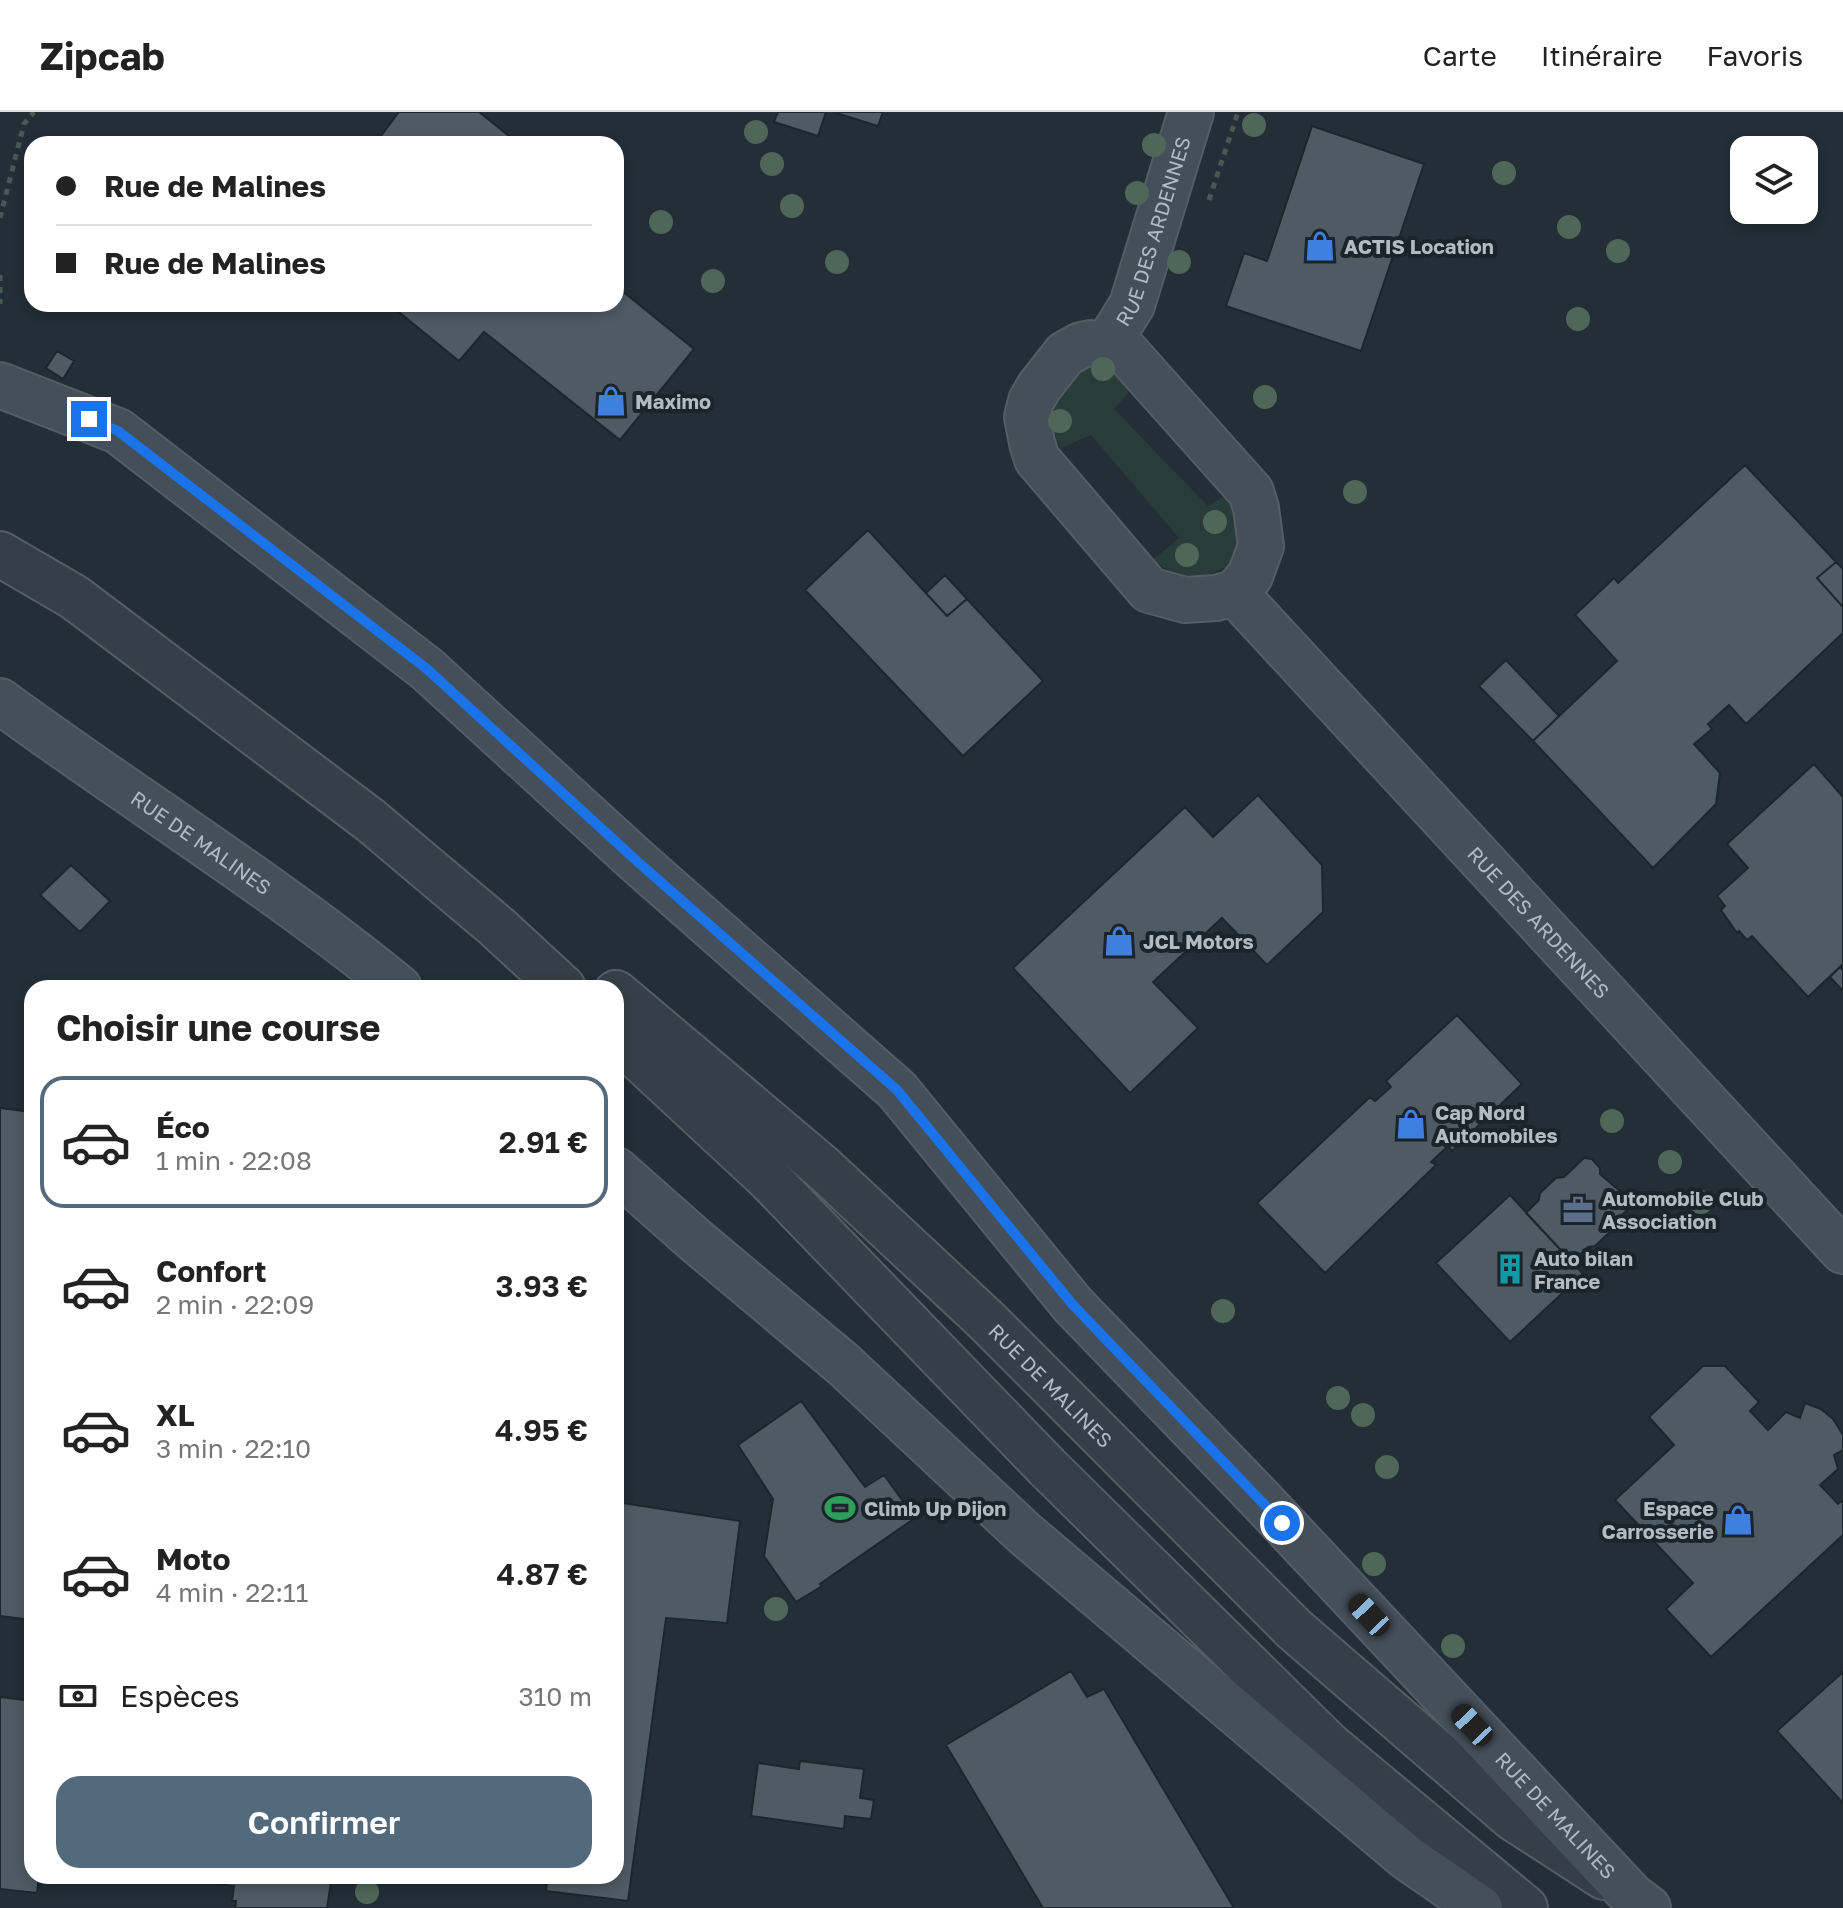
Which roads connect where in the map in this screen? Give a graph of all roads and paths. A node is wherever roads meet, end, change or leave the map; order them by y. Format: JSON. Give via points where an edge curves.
{"nodes":[{"id":1,"x":34,"y":112,"type":"edge"},
{"id":2,"x":1191,"y":112,"type":"edge"},
{"id":3,"x":0,"y":218,"type":"edge"},
{"id":4,"x":0,"y":275,"type":"edge"},
{"id":5,"x":0,"y":304,"type":"edge"},
{"id":6,"x":1107,"y":345,"type":"junction"},
{"id":7,"x":0,"y":385,"type":"edge"},
{"id":8,"x":0,"y":554,"type":"edge"},
{"id":9,"x":1235,"y":593,"type":"junction"},
{"id":10,"x":0,"y":701,"type":"edge"},
{"id":11,"x":370,"y":820,"type":"junction"},
{"id":12,"x":389,"y":980,"type":"edge"},
{"id":13,"x":554,"y":980,"type":"edge"},
{"id":14,"x":600,"y":980,"type":"edge"},
{"id":15,"x":624,"y":1000,"type":"edge"},
{"id":16,"x":624,"y":1044,"type":"edge"},
{"id":17,"x":624,"y":1177,"type":"edge"},
{"id":18,"x":1843,"y":1251,"type":"edge"},
{"id":19,"x":1640,"y":1902,"type":"edge"},
{"id":20,"x":1480,"y":1908,"type":"edge"},
{"id":21,"x":1525,"y":1908,"type":"edge"}],
"edges":[{"from":1,"to":3,"type":"path","via":[[24,124]]},
{"from":2,"to":6,"type":"main road","name":"RUE DES ARDENNES","via":[[1132,305]]},
{"from":4,"to":5,"type":"path"},
{"from":6,"to":9,"type":"main road","name":"RUE DES ARDENNES","via":[[1126,352],[1251,492],[1261,546],[1250,576]]},
{"from":6,"to":9,"type":"main road","name":"RUE DES ARDENNES","via":[[1081,345],[1065,354],[1039,387],[1027,417],[1037,459],[1149,590],[1185,600]]},
{"from":7,"to":19,"type":"main road","name":"RUE DE MALINES","via":[[118,431],[427,669],[897,1090],[1073,1305]]},
{"from":8,"to":11,"type":"street","via":[[74,597]]},
{"from":9,"to":18,"type":"main road","name":"RUE DES ARDENNES"},
{"from":10,"to":12,"type":"main road","name":"RUE DE MALINES","via":[[210,846]]},
{"from":11,"to":13,"type":"street"},
{"from":11,"to":14,"type":"street","via":[[538,928]]},
{"from":15,"to":19,"type":"street","name":"RUE DE MALINES","via":[[822,1167],[987,1321],[1294,1629],[1513,1818]]},
{"from":16,"to":21,"type":"street","via":[[769,1179],[1047,1467],[1329,1745]]},
{"from":17,"to":20,"type":"main road","via":[[843,1364],[1024,1533],[1406,1857]]}]}
